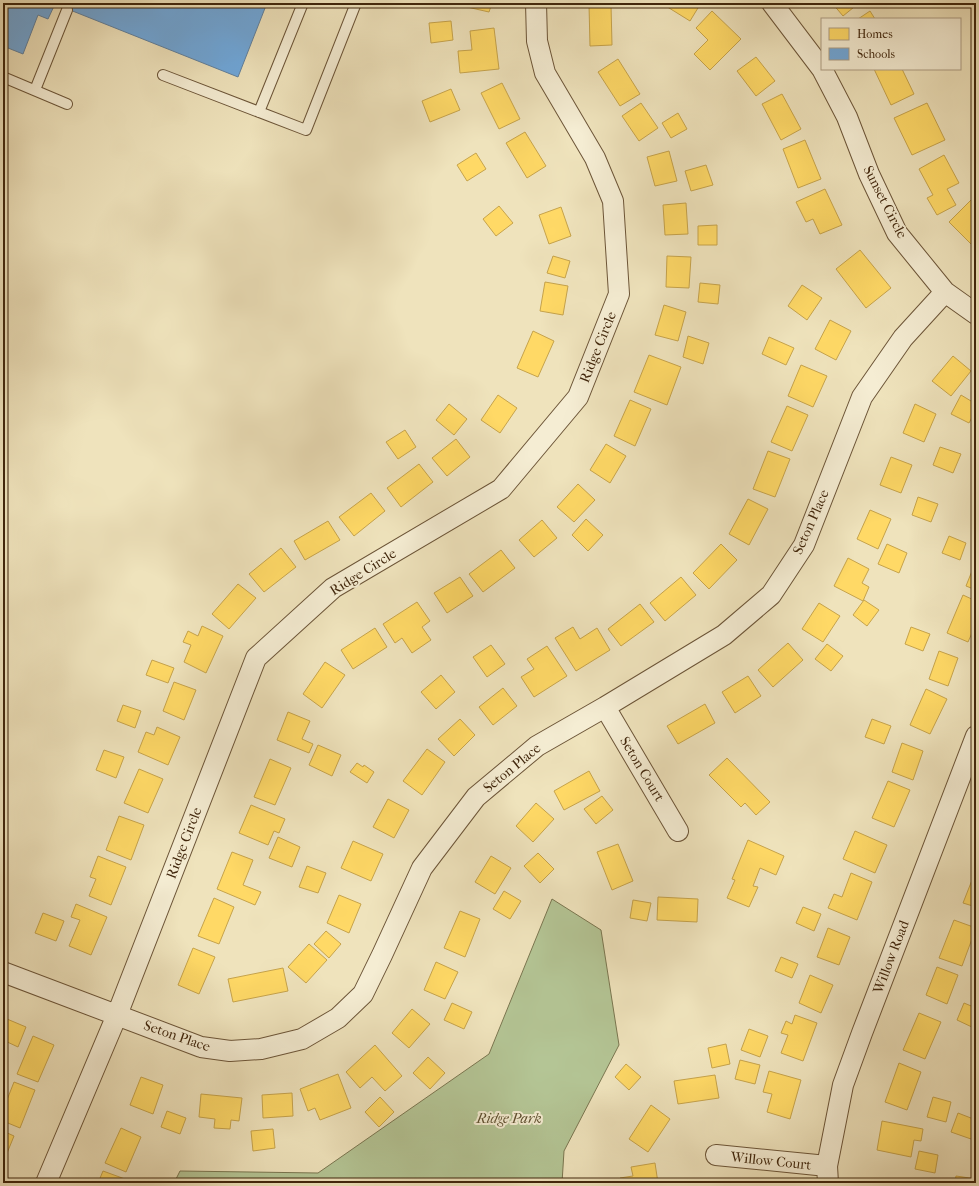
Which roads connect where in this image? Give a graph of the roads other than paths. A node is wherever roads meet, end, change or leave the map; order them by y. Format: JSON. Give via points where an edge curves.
{"nodes":[{"id":1,"x":303,"y":3,"type":"edge"},
{"id":2,"x":356,"y":3,"type":"edge"},
{"id":3,"x":536,"y":3,"type":"edge"},
{"id":4,"x":772,"y":3,"type":"edge"},
{"id":5,"x":67,"y":10,"type":"dead end"},
{"id":6,"x":821,"y":68,"type":"edge"},
{"id":7,"x":823,"y":70,"type":"edge"},
{"id":8,"x":163,"y":75,"type":"dead end"},
{"id":9,"x":3,"y":77,"type":"edge"},
{"id":10,"x":35,"y":90,"type":"junction"},
{"id":11,"x":67,"y":104,"type":"dead end"},
{"id":12,"x":259,"y":112,"type":"junction"},
{"id":13,"x":946,"y":292,"type":"junction"},
{"id":14,"x":976,"y":314,"type":"edge"},
{"id":15,"x":605,"y":707,"type":"junction"},
{"id":16,"x":976,"y":736,"type":"edge"},
{"id":17,"x":678,"y":831,"type":"dead end"},
{"id":18,"x":3,"y":972,"type":"edge"},
{"id":19,"x":117,"y":1015,"type":"junction"},
{"id":20,"x":716,"y":1155,"type":"dead end"},
{"id":21,"x":828,"y":1175,"type":"edge"},
{"id":22,"x":46,"y":1183,"type":"edge"}],
"edges":[{"from":1,"to":12,"type":"lane"},
{"from":2,"to":12,"type":"lane","via":[[306,130]]},
{"from":3,"to":19,"type":"street","name":"Ridge Circle","via":[[537,41],[545,73],[595,158],[613,201],[619,294],[578,397],[501,489],[333,588],[256,658]]},
{"from":4,"to":6,"type":"street","name":"Sunset Circle"},
{"from":5,"to":10,"type":"lane"},
{"from":7,"to":13,"type":"street","name":"Sunset Circle","via":[[847,118],[869,174],[897,233]]},
{"from":8,"to":12,"type":"lane"},
{"from":9,"to":10,"type":"lane"},
{"from":10,"to":11,"type":"lane"},
{"from":13,"to":14,"type":"street","name":"Sunset Circle"},
{"from":13,"to":15,"type":"street","name":"Seton Place","via":[[903,338],[862,397],[804,545],[771,595],[724,635]]},
{"from":15,"to":17,"type":"street","name":"Seton Court"},
{"from":15,"to":19,"type":"street","name":"Seton Place","via":[[538,746],[476,797],[422,868],[363,994],[338,1018],[302,1039],[261,1049],[230,1051],[200,1047]]},
{"from":16,"to":21,"type":"street","name":"Willow Road","via":[[843,1085]]},
{"from":18,"to":19,"type":"street","name":"Seton Place"},
{"from":19,"to":22,"type":"street","name":"Ridge Circle"},
{"from":20,"to":21,"type":"street","name":"Willow Court"}]}
